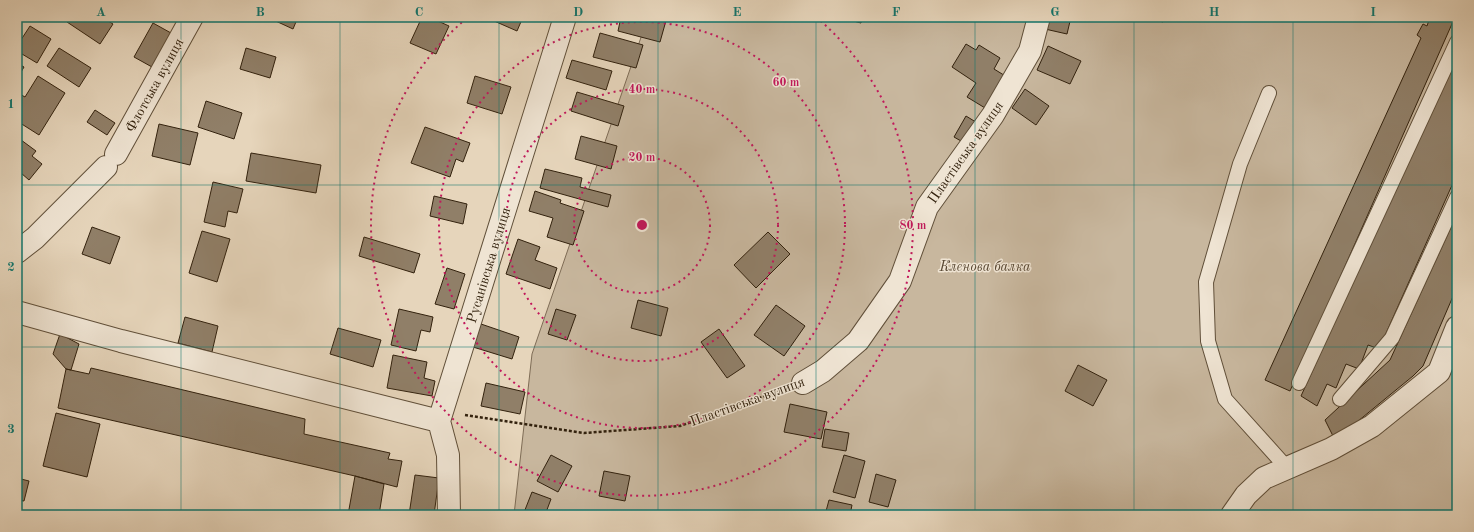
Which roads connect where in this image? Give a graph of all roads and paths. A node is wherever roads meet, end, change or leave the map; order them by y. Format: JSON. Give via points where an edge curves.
{"nodes":[{"id":1,"x":192,"y":17,"type":"edge"},
{"id":2,"x":565,"y":17,"type":"edge"},
{"id":3,"x":1039,"y":17,"type":"edge"},
{"id":4,"x":1457,"y":42,"type":"edge"},
{"id":5,"x":1269,"y":94,"type":"dead end"},
{"id":6,"x":1457,"y":197,"type":"edge"},
{"id":7,"x":17,"y":252,"type":"edge"},
{"id":8,"x":17,"y":312,"type":"edge"},
{"id":9,"x":1457,"y":327,"type":"edge"},
{"id":10,"x":804,"y":383,"type":"joint"},
{"id":11,"x":1299,"y":383,"type":"dead end"},
{"id":12,"x":1340,"y":399,"type":"dead end"},
{"id":13,"x":440,"y":416,"type":"junction"},
{"id":14,"x":1287,"y":468,"type":"junction"},
{"id":15,"x":449,"y":515,"type":"edge"},
{"id":16,"x":1232,"y":515,"type":"edge"}],
"edges":[{"from":1,"to":7,"type":"street","name":"Флотська вулиця","via":[[111,161],[35,238]]},
{"from":2,"to":13,"type":"street","name":"Русанівська вулиця"},
{"from":3,"to":10,"type":"street","name":"Пластівська вулиця","via":[[1030,51],[997,108],[927,207],[900,281],[858,341],[823,371]]},
{"from":4,"to":11,"type":"lane"},
{"from":5,"to":14,"type":"lane","via":[[1240,164],[1206,282],[1208,341],[1225,399]]},
{"from":6,"to":12,"type":"lane","via":[[1392,338]]},
{"from":8,"to":13,"type":"street","via":[[121,341]]},
{"from":9,"to":14,"type":"street","via":[[1438,372],[1372,426],[1331,449]]},
{"from":10,"to":13,"type":"path","name":"Пластівська вулиця","via":[[680,426],[584,433]]},
{"from":13,"to":15,"type":"street","via":[[448,455]]},
{"from":14,"to":16,"type":"street","via":[[1264,478],[1246,495]]}]}
